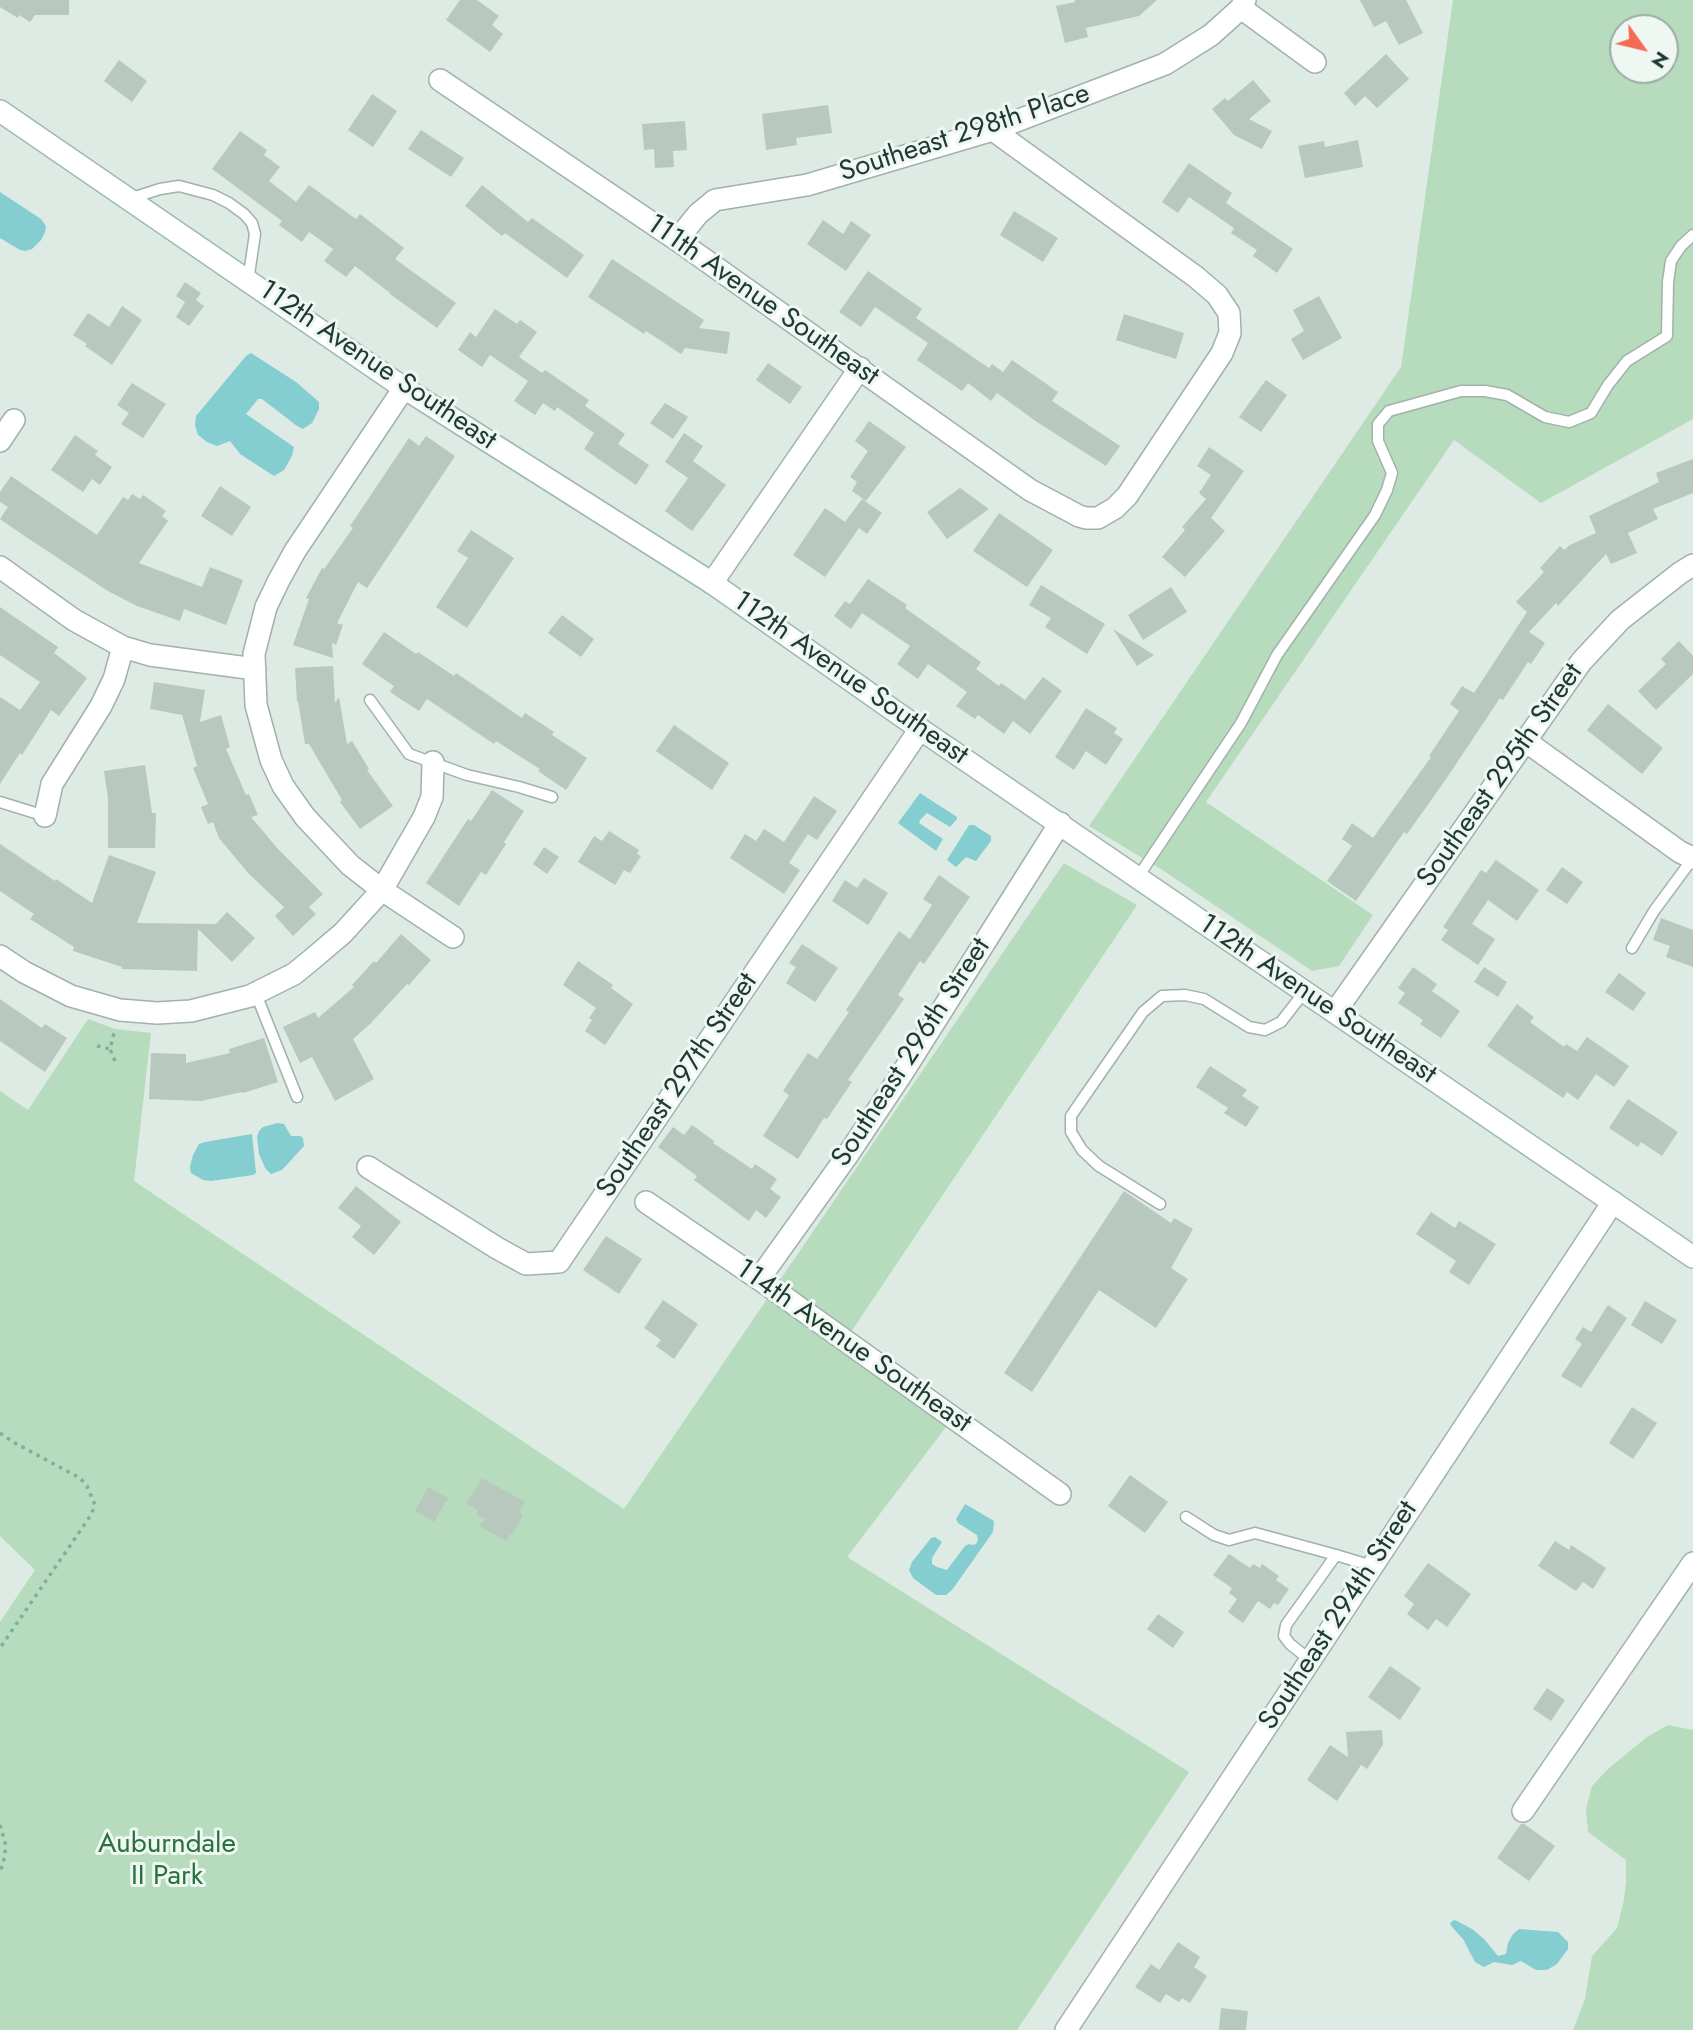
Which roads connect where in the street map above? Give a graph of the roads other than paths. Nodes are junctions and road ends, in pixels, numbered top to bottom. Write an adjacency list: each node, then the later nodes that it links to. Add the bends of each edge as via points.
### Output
1 (1243, 4): 2 (street); 5 (street, Southeast 298th Place, via 1212,35 1165,64)
2 (1315, 62)
3 (440, 80): 8 (street, 111th Avenue Southeast)
4 (0, 111): 6 (street, 112th Avenue Southeast)
5 (993, 130): 8 (street, Southeast 298th Place, via 807,185 715,200); 10 (street, 111th Avenue Southeast, via 1217,295 1228,313 1230,333 1222,353 1126,496 1108,513 1086,519 1030,489)
6 (129, 199): 9 (street, 112th Avenue Southeast); 9 (lane, via 179,186 229,203 253,223)
7 (1693, 235): 28 (lane, via 1671,261 1667,336 1627,361 1591,413 1569,422 1545,417 1507,396 1485,391 1461,391 1389,411 1378,424 1378,441 1392,473 1375,515 1277,655 1241,723)
8 (677, 240): 10 (street, 111th Avenue Southeast)
9 (248, 281): 11 (street, 112th Avenue Southeast)
10 (860, 368): 16 (street)
11 (404, 388): 16 (street, 112th Avenue Southeast); 18 (street, via 279,580 260,628)
12 (14, 420): 13 (street)
13 (0, 441)
14 (1693, 565): 21 (street, Southeast 295th Street, via 1620,620 1581,662)
15 (0, 567): 17 (street, via 74,620)
16 (712, 583): 20 (street, 112th Avenue Southeast)
17 (123, 647): 18 (street); 25 (street, via 101,706 52,784)
18 (255, 669): 29 (street, via 262,732 283,786 326,841)
19 (370, 700): 22 (lane, via 408,754)
20 (920, 729): 26 (street, 112th Avenue Southeast); 37 (street, Southeast 297th Street, via 559,1262 526,1264)
21 (1524, 740): 27 (street); 35 (street, Southeast 295th Street)
22 (433, 762): 23 (lane); 29 (street, via 432,796 424,817)
23 (552, 797)
24 (0, 802): 25 (lane)
25 (45, 816)
26 (1060, 823): 28 (street, 112th Avenue Southeast); 42 (street, Southeast 296th Street, via 903,1072)
27 (1693, 858): 31 (lane)
28 (1138, 877): 33 (street, 112th Avenue Southeast)
29 (382, 890): 30 (street); 34 (street, via 310,961)
30 (453, 937)
31 (1632, 948)
32 (0, 956): 34 (street, via 71,996 120,1010 191,1012)
33 (1304, 991): 35 (street, 112th Avenue Southeast); 40 (lane, via 1281,1022 1265,1030 1249,1027 1204,999 1162,996 1143,1012 1083,1097 1071,1116 1071,1132 1082,1150)
34 (256, 994): 36 (lane)
35 (1335, 1012): 39 (street, 112th Avenue Southeast)
36 (297, 1097)
37 (368, 1167)
38 (646, 1202): 42 (street, 114th Avenue Southeast)
39 (1612, 1202): 41 (street, 112th Avenue Southeast); 47 (street, Southeast 294th Street)
40 (1160, 1204)
41 (1693, 1257)
42 (759, 1279): 43 (street, 114th Avenue Southeast)
43 (1060, 1494)
44 (1186, 1517): 45 (lane, via 1229,1540 1255,1533)
45 (1336, 1555): 47 (lane); 48 (lane, via 1286,1625 1284,1636)
46 (1693, 1563): 49 (street)
47 (1372, 1566): 48 (street, Southeast 294th Street)
48 (1310, 1660): 50 (street, Southeast 294th Street)
49 (1523, 1811)
50 (1066, 2030)

